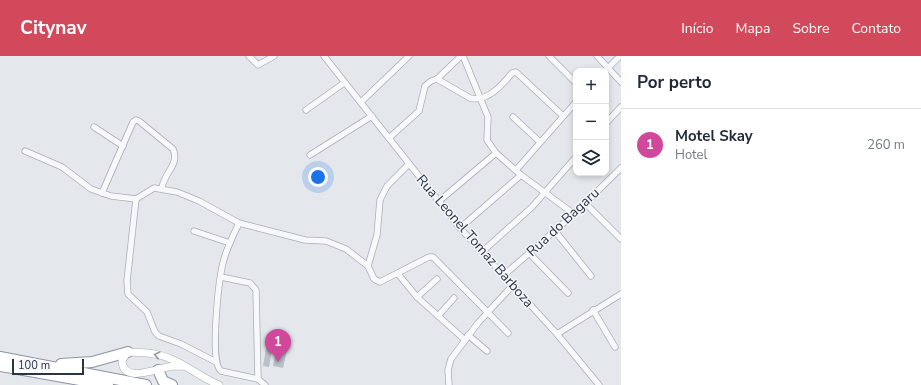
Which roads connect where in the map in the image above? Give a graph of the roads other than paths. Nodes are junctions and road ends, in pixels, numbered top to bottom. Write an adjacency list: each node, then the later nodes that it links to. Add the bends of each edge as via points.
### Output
1 (249, 56): 2 (street, via 258,65)
2 (274, 56)
3 (324, 56): 15 (street, Rua Leonel Tomaz Barboza)
4 (409, 56): 17 (street)
5 (462, 56): 12 (street); 16 (street)
6 (549, 56): 13 (street)
7 (597, 56): 9 (street)
8 (620, 56): 10 (street)
9 (605, 68)
10 (607, 68)
11 (609, 72): 14 (street)
12 (437, 79): 16 (street, via 470,98); 26 (street, via 429,82 424,88 420,111)
13 (573, 80)
14 (621, 82)
15 (344, 83): 17 (street, Rua Leonel Tomaz Barboza); 20 (street)
16 (480, 99): 22 (street, via 516,72); 30 (street, via 489,120 486,138)
17 (361, 102): 21 (street, Rua Leonel Tomaz Barboza)
18 (574, 104): 22 (street)
19 (621, 107): 24 (street)
20 (306, 110)
21 (372, 116): 26 (street, Rua Leonel Tomaz Barboza); 31 (street)
22 (563, 116): 27 (street)
23 (513, 117): 27 (street)
24 (609, 120)
25 (94, 127): 28 (street)
26 (389, 138): 33 (street, Rua Leonel Tomaz Barboza)
27 (540, 142): 35 (street)
28 (123, 146): 37 (street, via 133,122 139,120 173,149 176,155 175,162 163,179); 38 (street)
29 (25, 150): 38 (street, via 62,167 85,186)
30 (496, 153): 35 (street); 41 (street)
31 (310, 155)
32 (573, 161): 39 (street)
33 (409, 164): 41 (street, Rua Leonel Tomaz Barboza); 52 (street, via 382,195 377,235)
34 (621, 168): 42 (street, Rua do Bagaru)
35 (516, 170): 36 (street)
36 (521, 175): 39 (street); 45 (street)
37 (162, 188): 40 (street, via 150,190); 44 (street, via 199,201)
38 (102, 193): 40 (street)
39 (545, 194): 43 (street); 50 (street)
40 (136, 199): 73 (street, via 127,281 128,294 147,312 159,336)
41 (438, 202): 45 (street, Rua Leonel Tomaz Barboza)
42 (585, 203): 43 (street, Rua do Bagaru); 48 (street)
43 (574, 214): 47 (street, Rua do Bagaru)
44 (239, 223): 49 (street); 52 (street, via 305,240 326,241 346,249)
45 (460, 228): 50 (street, Rua Leonel Tomaz Barboza)
46 (194, 231): 49 (street)
47 (555, 231): 51 (street, Rua do Bagaru); 55 (street)
48 (621, 239)
49 (230, 243): 56 (street, via 224,257)
50 (482, 252): 54 (street, Rua Leonel Tomaz Barboza)
51 (529, 253): 54 (street, Rua do Bagaru); 59 (street)
52 (368, 266): 53 (street, via 378,282)
53 (398, 274): 61 (street); 64 (street, via 433,257)
54 (504, 275): 58 (street, Rua Leonel Tomaz Barboza)
55 (592, 276)
56 (221, 277): 73 (street, via 215,324); 78 (street, via 250,283 256,290)
57 (437, 279): 61 (street)
58 (513, 285): 64 (street); 67 (street, Rua Leonel Tomaz Barboza)
59 (568, 293)
60 (621, 294): 63 (street)
61 (417, 297): 65 (street)
62 (454, 298): 65 (street)
63 (593, 310): 67 (street); 69 (street)
64 (488, 311): 66 (street); 68 (street)
65 (438, 316): 68 (street)
66 (508, 333)
67 (557, 334): 86 (street, Rua Leonel Tomaz Barboza)
68 (467, 337): 71 (street); 85 (street, via 449,362)
69 (615, 347)
70 (128, 352): 75 (main road, one-way to 70, via 160,355); 76 (highway, via 82,363); 77 (main road, via 122,360 122,365 127,370 139,374)
71 (486, 352)
72 (0, 357): 76 (highway)
73 (216, 362): 78 (street, via 221,371)
74 (0, 366): 76 (highway)
75 (184, 366): 77 (main road); 83 (main road)
76 (36, 368): 79 (highway); 80 (highway); 81 (highway)
77 (158, 370): 82 (highway, via 163,381)
78 (258, 379): 84 (street)
79 (65, 385)
80 (108, 385)
81 (146, 385)
82 (172, 385)
83 (219, 385)
84 (265, 385)
85 (449, 385)
86 (600, 385)

